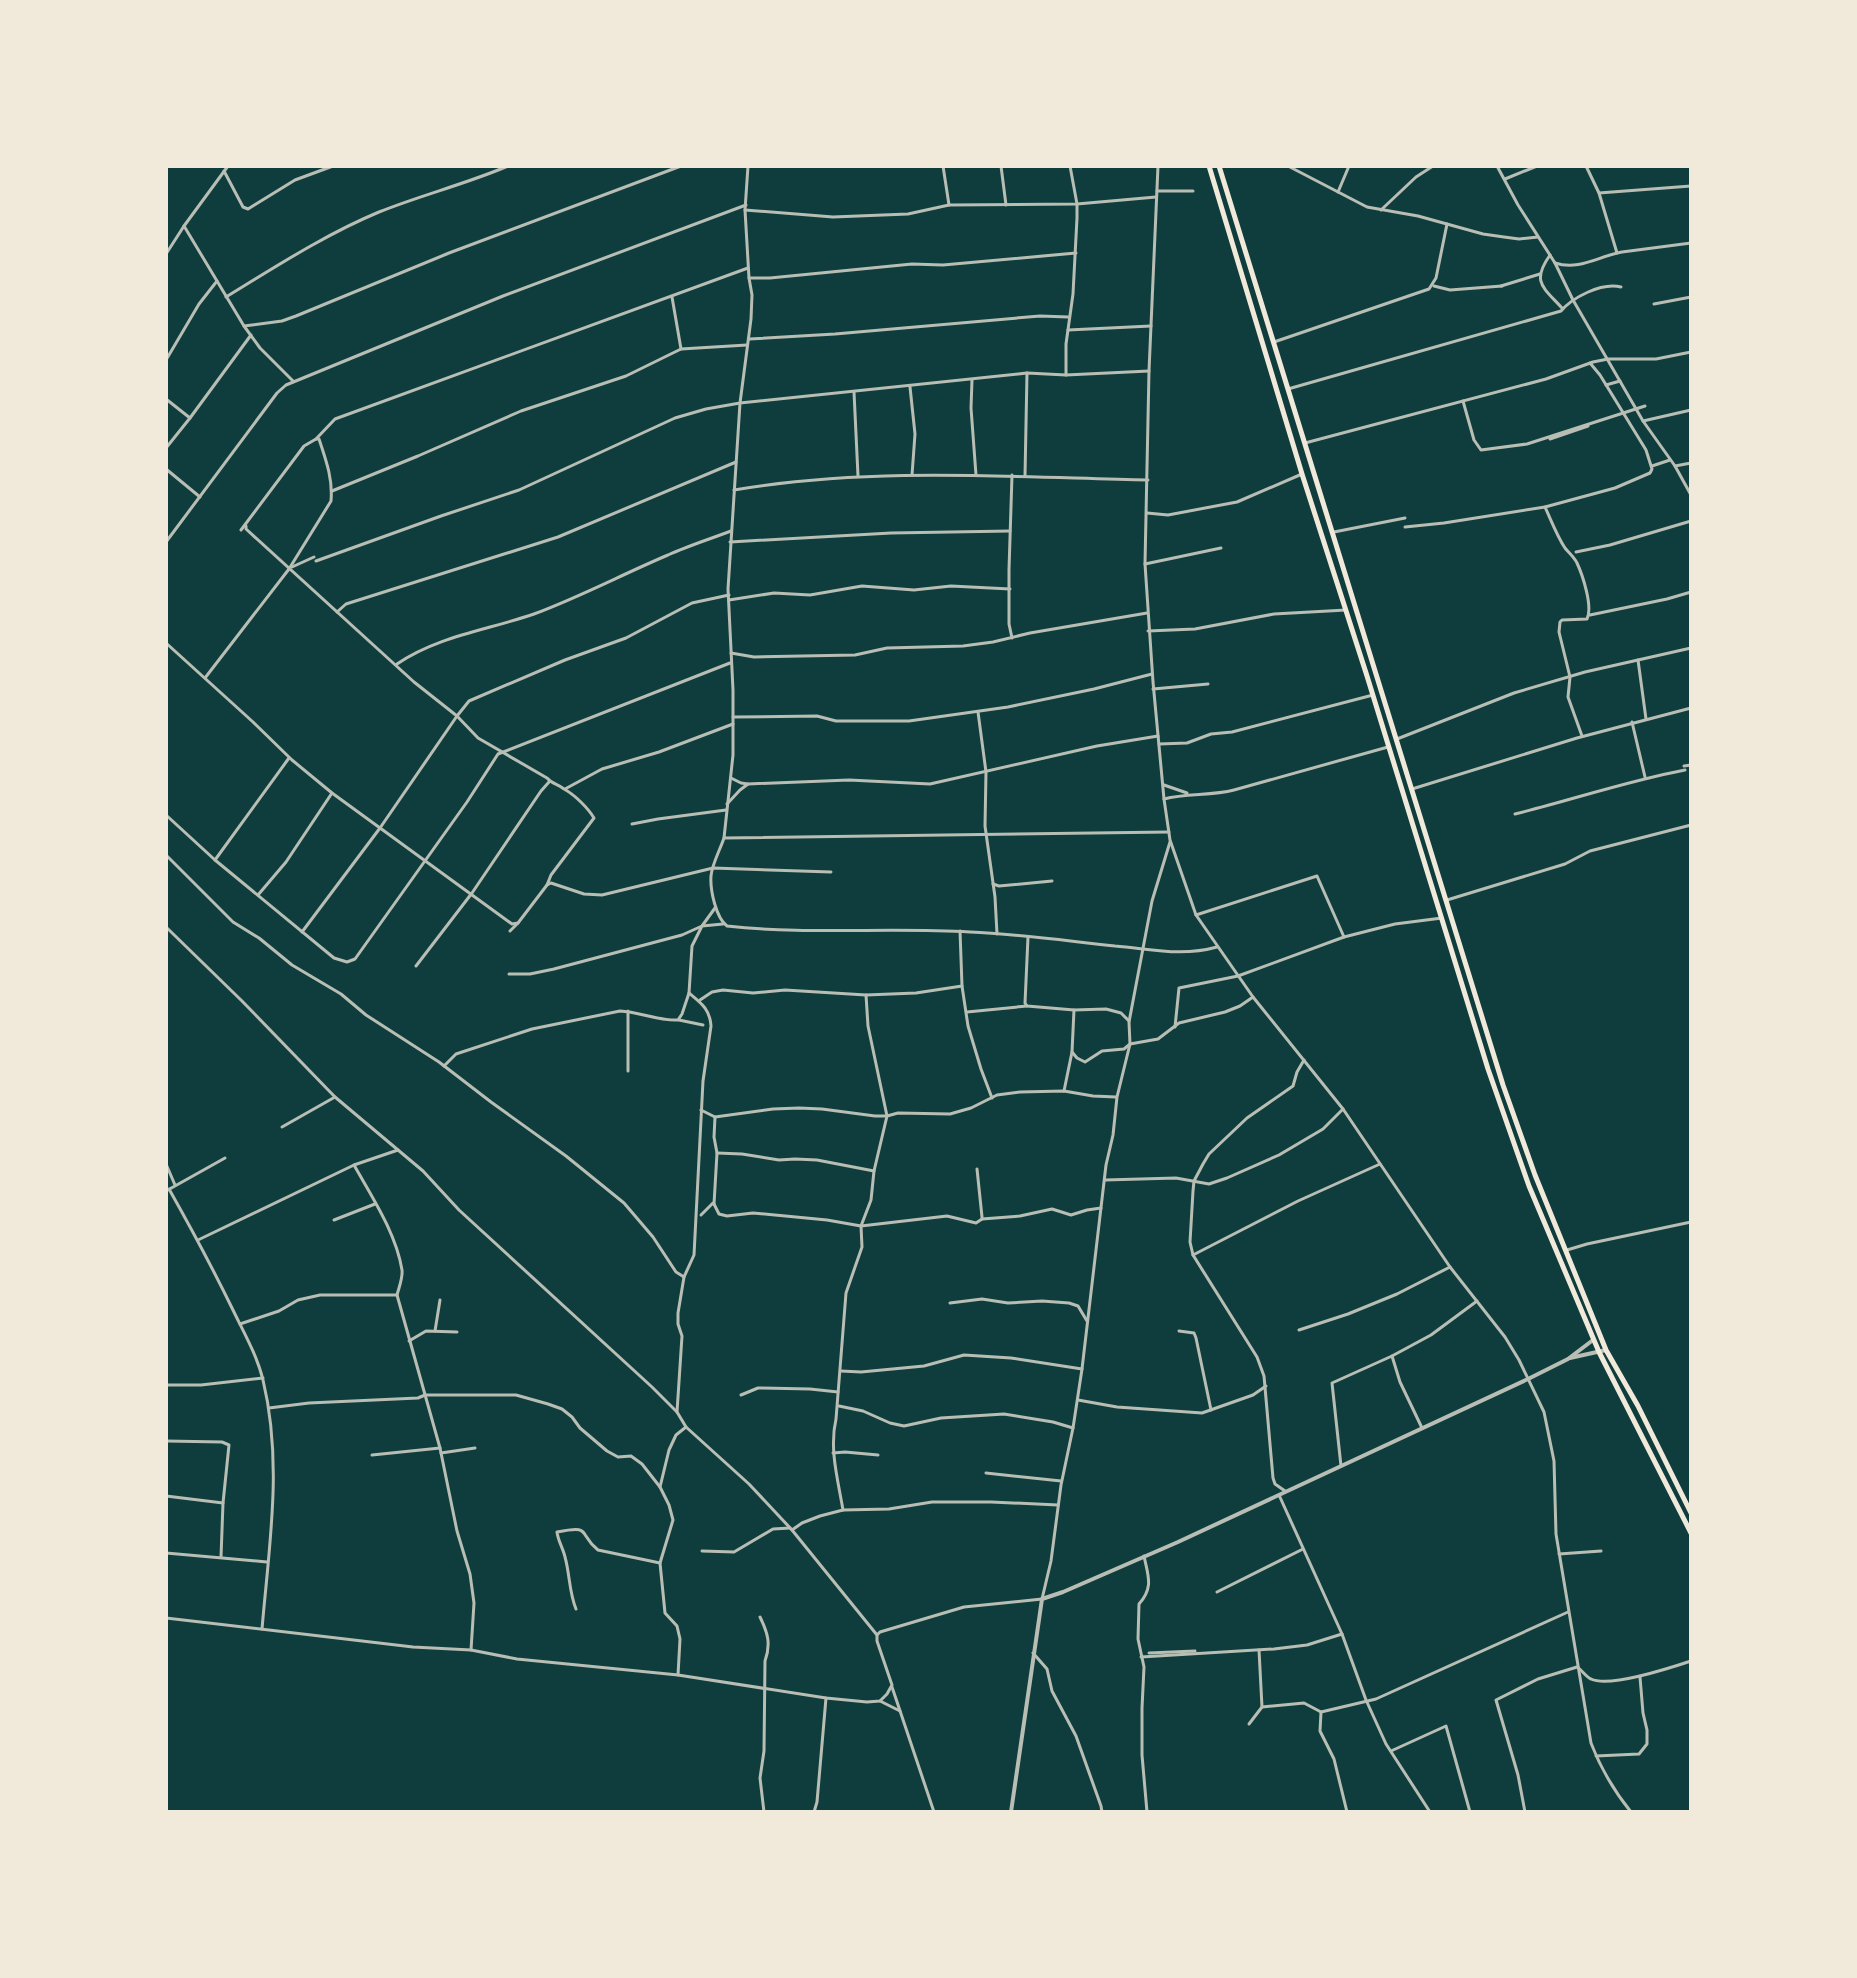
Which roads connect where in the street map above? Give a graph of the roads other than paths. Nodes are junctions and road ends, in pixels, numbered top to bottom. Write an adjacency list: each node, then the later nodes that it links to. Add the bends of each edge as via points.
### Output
1 (228, 166): 18 (street)
2 (333, 166): 18 (street, via 295,180 248,209)
3 (508, 166): 48 (street, via 342,229)
4 (681, 166): 56 (street, via 296,316)
5 (748, 166): 28 (street)
6 (943, 166): 26 (street)
7 (1001, 166): 27 (street)
8 (1070, 166): 25 (street)
9 (1158, 166): 24 (street)
10 (1209, 166): 97 (highway)
11 (1219, 166): 61 (highway)
12 (1288, 166): 22 (street)
13 (1349, 166): 22 (street)
14 (1433, 166): 29 (street)
15 (1497, 166): 19 (street)
16 (1537, 166): 19 (street)
17 (1586, 166): 23 (street)
18 (224, 171): 31 (street)
19 (1505, 179): 32 (street)
20 (1691, 186): 23 (street)
21 (1193, 191): 24 (street)
22 (1338, 192): 29 (street)
23 (1599, 193): 35 (street)
24 (1157, 194): 25 (street); 57 (street)
25 (1077, 204): 27 (street); 34 (street)
26 (949, 205): 27 (street); 28 (street, via 908,214 833,217)
27 (1006, 205)
28 (745, 208): 39 (street); 72 (street, via 503,296)
29 (1381, 211): 30 (street)
30 (1447, 224): 32 (street, via 1504,237); 43 (street)
31 (184, 226): 36 (street); 42 (street)
32 (1539, 237): 37 (street)
33 (1691, 243): 35 (street)
34 (1076, 253): 41 (street); 55 (street)
35 (1618, 253): 38 (street, via 1573,266)
36 (166, 254)
37 (1550, 255): 38 (street); 40 (street)
38 (1555, 263): 50 (street)
39 (748, 268): 41 (street); 47 (street)
40 (1540, 274): 44 (street); 52 (street, via 1541,285)
41 (749, 278): 60 (street)
42 (217, 281): 48 (street); 66 (street)
43 (1433, 285): 44 (street, via 1450,290); 61 (street)
44 (1502, 286): 46 (street)
45 (1621, 287): 50 (street, via 1609,285)
46 (1489, 290)
47 (672, 296): 63 (street); 87 (street, via 335,419)
48 (226, 297): 56 (street)
49 (1691, 297): 53 (street)
50 (1573, 300): 51 (street); 65 (street)
51 (1566, 303): 52 (street); 54 (street)
52 (1558, 304): 54 (street)
53 (1654, 304)
54 (1563, 310): 76 (street)
55 (1068, 317): 58 (street); 60 (street)
56 (244, 326): 59 (street)
57 (1151, 326): 58 (street); 68 (street)
58 (1068, 330): 70 (street)
59 (251, 335): 72 (street); 85 (street)
60 (748, 339): 62 (street)
61 (1273, 343): 76 (highway)
62 (747, 345): 63 (street); 80 (street)
63 (681, 349): 105 (street, via 626,376 521,411)
64 (1691, 352): 65 (street, via 1656,359)
65 (1608, 359): 67 (street); 73 (street)
66 (166, 360)
67 (1590, 363): 74 (street); 79 (street)
68 (1149, 371): 70 (street); 103 (street)
69 (1027, 373): 70 (street); 71 (street); 102 (street)
70 (1066, 375)
71 (972, 380): 75 (street); 99 (street)
72 (293, 381): 107 (street, via 277,393)
73 (1620, 381): 74 (street); 82 (street)
74 (1606, 385): 84 (street)
75 (910, 386): 77 (street); 98 (street)
76 (1288, 389): 89 (highway)
77 (854, 392): 80 (street); 101 (street)
78 (166, 399): 85 (street)
79 (1463, 401): 81 (street, via 1481,450 1527,444); 89 (street)
80 (740, 403): 92 (street); 123 (street, via 675,418 519,490)
81 (1645, 406): 84 (street); 88 (street)
82 (1635, 408): 84 (street); 86 (street)
83 (1691, 410): 86 (street)
84 (1623, 413): 94 (street)
85 (190, 418): 90 (street)
86 (1643, 421): 91 (street)
87 (316, 439): 105 (street); 112 (street, via 304,446)
88 (1550, 439)
89 (1305, 443): 117 (highway)
90 (166, 448)
91 (1670, 460): 94 (street); 95 (street)
92 (736, 462): 104 (street); 128 (street, via 558,537 346,604)
93 (1691, 463): 95 (street)
94 (1652, 466): 108 (street, via 1650,473 1615,488)
95 (1675, 466): 106 (street)
96 (166, 469): 107 (street)
97 (1302, 474): 109 (street, via 1237,502 1168,515); 127 (highway)
98 (912, 475): 99 (street); 101 (street)
99 (976, 475): 100 (street)
100 (1012, 475): 102 (street); 116 (street)
101 (858, 476): 104 (street)
102 (1025, 476): 103 (street)
103 (1148, 480): 109 (street)
104 (734, 490): 115 (street)
105 (332, 491): 123 (street)
106 (1691, 495)
107 (200, 497): 118 (street)
108 (1545, 507): 113 (street); 130 (street, via 1578,565)
109 (1147, 513): 122 (street)
110 (1405, 518): 117 (street)
111 (1691, 521): 121 (street)
112 (245, 524): 114 (street); 123 (street)
113 (1405, 527)
114 (241, 530)
115 (731, 531): 119 (street); 138 (street, via 534,614 414,652)
116 (1010, 531): 119 (street); 124 (street)
117 (1333, 532): 154 (highway)
118 (166, 542)
119 (730, 542): 126 (street)
120 (1221, 548): 122 (street)
121 (1576, 552)
122 (1145, 564): 129 (street)
123 (289, 569): 128 (street); 141 (street)
124 (1010, 589): 126 (street, via 862,586 810,595); 132 (street)
125 (1691, 592): 130 (street)
126 (729, 598): 135 (street); 147 (street, via 692,603 626,638 469,701)
127 (1346, 610): 131 (street); 144 (highway)
128 (337, 612): 138 (street)
129 (1147, 613): 131 (street); 132 (street)
130 (1589, 615): 140 (street, via 1560,622)
131 (1148, 631): 139 (street)
132 (1012, 638): 135 (street, via 855,655)
133 (166, 643): 141 (street)
134 (1691, 648): 136 (street)
135 (730, 653): 137 (street)
136 (1638, 660): 140 (street); 149 (street)
137 (730, 663): 148 (street); 157 (street)
138 (396, 665): 147 (street)
139 (1152, 674): 143 (street); 146 (street)
140 (1570, 677): 153 (street, via 1568,697); 154 (street)
141 (205, 678): 158 (street)
142 (1208, 684): 143 (street)
143 (1153, 689): 152 (street)
144 (1373, 695): 155 (street, via 1187,743); 156 (highway)
145 (1691, 708): 149 (street)
146 (978, 712): 148 (street, via 909,721); 160 (street)
147 (457, 716): 157 (street, via 478,738); 177 (street)
148 (733, 717): 151 (street)
149 (1646, 719): 150 (street)
150 (1632, 722): 153 (street); 162 (street)
151 (733, 724): 161 (street); 166 (street, via 602,769)
152 (1158, 736): 155 (street); 160 (street)
153 (1582, 736): 167 (street)
154 (1396, 739): 167 (highway)
155 (1158, 744): 165 (street)
156 (1388, 747): 169 (street, via 1234,790); 195 (highway)
157 (502, 752): 163 (street); 184 (street)
158 (290, 757): 168 (street); 183 (street)
159 (1691, 765): 162 (street)
160 (986, 772): 164 (street, via 930,784); 179 (street)
161 (731, 778): 164 (street); 171 (street)
162 (1645, 778): 173 (street)
163 (549, 782): 166 (street); 190 (street)
164 (748, 784): 171 (street)
165 (1162, 785): 169 (street); 170 (street)
166 (565, 789): 189 (street, via 594,818)
167 (1412, 789): 192 (highway)
168 (332, 793): 177 (street); 191 (street)
169 (1191, 794): 170 (street)
170 (1164, 799): 178 (street)
171 (727, 804): 172 (street)
172 (726, 810): 175 (street); 180 (street)
173 (1515, 814)
174 (166, 815): 183 (street)
175 (632, 824)
176 (1691, 825): 192 (street, via 1590,851 1565,864)
177 (380, 828): 184 (street); 202 (street)
178 (1169, 832): 179 (street); 181 (street)
179 (986, 834): 180 (street); 188 (street)
180 (724, 838): 185 (street)
181 (1170, 840): 194 (street); 207 (street)
182 (166, 855): 227 (street, via 233,922)
183 (215, 860): 191 (street)
184 (426, 861): 190 (street); 202 (street, via 355,959 334,958)
185 (713, 868): 186 (street); 189 (street, via 602,895); 193 (street)
186 (831, 872)
187 (1052, 881): 188 (street)
188 (993, 884): 203 (street)
189 (547, 885): 196 (street)
190 (472, 893): 196 (street, via 512,924); 208 (street)
191 (258, 895): 202 (street)
192 (1447, 900): 259 (highway, via 1503,1085)
193 (715, 908): 197 (street); 198 (street)
194 (1196, 915): 205 (street, via 1317,876); 206 (street)
195 (1442, 918): 205 (street); 274 (highway, via 1529,1186)
196 (518, 923): 200 (street)
197 (723, 924): 198 (street); 201 (street, via 809,931)
198 (702, 926): 209 (street, via 554,969); 212 (street, via 692,946)
199 (166, 927): 230 (street)
200 (510, 931)
201 (960, 931): 203 (street); 211 (street)
202 (302, 932)
203 (997, 934): 204 (street)
204 (1028, 937): 207 (street); 216 (street)
205 (1344, 937): 210 (street)
206 (1217, 947): 207 (street, via 1184,953); 210 (street)
207 (1143, 949): 221 (street)
208 (416, 966)
209 (509, 974)
210 (1238, 976): 214 (street); 223 (street, via 1179,988)
211 (962, 986): 213 (street); 219 (street)
212 (689, 993): 215 (street); 220 (street)
213 (866, 995): 215 (street, via 723,990); 235 (street)
214 (1253, 997): 223 (street, via 1233,1009); 226 (street)
215 (700, 1000): 234 (street, via 711,1026)
216 (1027, 1006): 217 (street); 219 (street)
217 (1074, 1010): 221 (street, via 1106,1009); 225 (street)
218 (628, 1011): 220 (street); 227 (street, via 532,1029 456,1054); 228 (street)
219 (967, 1012): 232 (street)
220 (677, 1020): 222 (street)
221 (1129, 1022): 224 (street)
222 (703, 1025)
223 (1175, 1027): 224 (street, via 1158,1039)
224 (1130, 1044): 225 (street, via 1085,1062); 231 (street)
225 (1072, 1052): 229 (street)
226 (1304, 1060): 233 (street); 247 (street, via 1293,1086 1247,1118 1209,1154)
227 (444, 1066): 262 (street, via 624,1203)
228 (628, 1071)
229 (1064, 1091): 231 (street); 232 (street)
230 (335, 1097): 237 (street); 238 (street)
231 (1117, 1097): 246 (street)
232 (992, 1098): 235 (street, via 950,1114)
233 (1343, 1109): 242 (street); 247 (street, via 1323,1129 1279,1155 1209,1184)
234 (701, 1110): 236 (street); 262 (street, via 695,1246)
235 (887, 1116): 236 (street, via 799,1108); 245 (street)
236 (715, 1117): 239 (street)
237 (282, 1127)
238 (398, 1150): 243 (street); 293 (street)
239 (717, 1153): 245 (street, via 817,1160); 251 (street)
240 (225, 1158): 248 (street)
241 (166, 1164): 248 (street)
242 (1380, 1164): 260 (street); 261 (street)
243 (354, 1165): 250 (street); 258 (street)
244 (977, 1169): 254 (street)
245 (874, 1171): 257 (street)
246 (1105, 1180): 247 (street); 252 (street)
247 (1194, 1181): 260 (street)
248 (175, 1185): 249 (street)
249 (168, 1190): 258 (street)
250 (375, 1204): 255 (street); 263 (street, via 402,1273)
251 (714, 1204): 253 (street); 257 (street, via 727,1216 753,1213)
252 (1101, 1208): 254 (street, via 1071,1215 1052,1209); 267 (street)
253 (701, 1215)
254 (982, 1219): 257 (street, via 976,1223 947,1216)
255 (334, 1220)
256 (1691, 1222): 259 (street)
257 (861, 1226): 281 (street, via 862,1247 846,1293)
258 (198, 1240): 268 (street)
259 (1567, 1250): 273 (highway)
260 (1193, 1255): 285 (street, via 1257,1357)
261 (1450, 1267): 265 (street); 269 (street, via 1397,1294)
262 (684, 1277): 293 (street)
263 (397, 1295): 268 (street, via 320,1295); 275 (street)
264 (440, 1300): 270 (street)
265 (1477, 1301): 278 (street); 283 (street)
266 (950, 1303): 267 (street, via 1069,1303 1078,1306)
267 (1087, 1321): 280 (street)
268 (240, 1324): 282 (street)
269 (1299, 1330)
270 (435, 1331): 272 (street); 275 (street)
271 (1179, 1331): 292 (street, via 1194,1333)
272 (457, 1332)
273 (1601, 1338): 274 (street); 276 (highway)
274 (1593, 1340): 277 (highway); 279 (street)
275 (409, 1341): 287 (street)
276 (1606, 1350): 277 (street); 313 (highway)
277 (1599, 1352): 279 (street); 315 (highway)
278 (1392, 1356): 296 (street); 303 (street, via 1332,1383)
279 (1568, 1359): 283 (street)
280 (1082, 1369): 281 (street, via 964,1355 924,1366); 289 (street)
281 (840, 1371): 286 (street)
282 (263, 1378): 284 (street); 291 (street)
283 (1528, 1379): 296 (street); 320 (street, via 1544,1412 1554,1461)
284 (166, 1385)
285 (1266, 1386): 292 (street); 307 (street, via 1273,1478)
286 (838, 1392): 288 (street, via 758,1388); 290 (street)
287 (425, 1395): 291 (street); 299 (street); 306 (street, via 516,1395 562,1409 607,1451 642,1464)
288 (741, 1395)
289 (1078, 1400): 292 (street, via 1117,1407); 295 (street)
290 (837, 1405): 295 (street, via 904,1426 1004,1414); 300 (street)
291 (269, 1408): 323 (street, via 274,1468)
292 (1211, 1410)
293 (677, 1412): 294 (street)
294 (686, 1427): 306 (street, via 669,1450); 314 (street)
295 (1073, 1428): 305 (street)
296 (1422, 1428): 303 (street)
297 (166, 1441): 310 (street, via 229,1445)
298 (475, 1448): 299 (street)
299 (440, 1451): 301 (street); 334 (street, via 470,1574)
300 (833, 1453): 302 (street); 312 (street)
301 (372, 1455)
302 (878, 1455)
303 (1341, 1466): 307 (street)
304 (986, 1473): 305 (street)
305 (1062, 1481): 311 (street)
306 (660, 1487): 324 (street, via 673,1520)
307 (1286, 1491): 308 (street)
308 (1279, 1495): 316 (street); 321 (street)
309 (166, 1496): 310 (street)
310 (223, 1503): 322 (street)
311 (1058, 1505): 312 (street, via 932,1502); 326 (street)
312 (843, 1510): 314 (street)
313 (1691, 1513)
314 (791, 1529): 317 (street, via 773,1529 734,1552); 333 (street)
315 (1691, 1533)
316 (1304, 1549): 325 (street); 332 (street)
317 (702, 1551)
318 (1601, 1551): 320 (street)
319 (166, 1553): 322 (street)
320 (1559, 1554): 328 (street)
321 (1144, 1556): 326 (street); 338 (street, via 1150,1585 1139,1604)
322 (221, 1557): 323 (street)
323 (267, 1562): 331 (street)
324 (660, 1563): 327 (street, via 598,1550 576,1528 557,1532); 341 (street, via 665,1613 680,1639)
325 (1217, 1592)
326 (1042, 1599): 333 (street, via 964,1607); 336 (street)
327 (576, 1609)
328 (1568, 1612): 340 (street); 346 (street)
329 (760, 1617): 344 (street, via 769,1640)
330 (166, 1618): 331 (street)
331 (262, 1629): 334 (street)
332 (1342, 1634): 335 (street, via 1307,1645); 346 (street)
333 (877, 1635): 343 (street)
334 (471, 1650): 341 (street)
335 (1260, 1650): 337 (street); 338 (street); 348 (street)
336 (1033, 1653): 357 (street); 358 (street, via 1047,1669)
337 (1149, 1653)
338 (1141, 1657): 359 (street)
339 (1691, 1661): 342 (street)
340 (1577, 1667): 342 (street, via 1595,1681); 353 (street); 363 (street, via 1496,1700)
341 (678, 1675): 344 (street)
342 (1640, 1677): 353 (street, via 1647,1744 1639,1754)
343 (892, 1685): 347 (street); 349 (street)
344 (766, 1688): 345 (street); 354 (street, via 760,1778)
345 (826, 1698): 347 (street); 355 (street)
346 (1366, 1700): 350 (street); 352 (street)
347 (880, 1701): 349 (street)
348 (1262, 1707): 350 (street, via 1304,1703); 351 (street)
349 (900, 1711): 356 (street)
350 (1321, 1712): 360 (street, via 1320,1731 1334,1759)
351 (1249, 1724)
352 (1391, 1751): 361 (street); 362 (street, via 1446,1726)
353 (1596, 1756): 364 (street)
354 (764, 1812)
355 (814, 1812)
356 (934, 1812)
357 (1011, 1812)
358 (1102, 1812)
359 (1147, 1812)
360 (1347, 1812)
361 (1430, 1812)
362 (1470, 1812)
363 (1525, 1812)
364 (1631, 1812)

